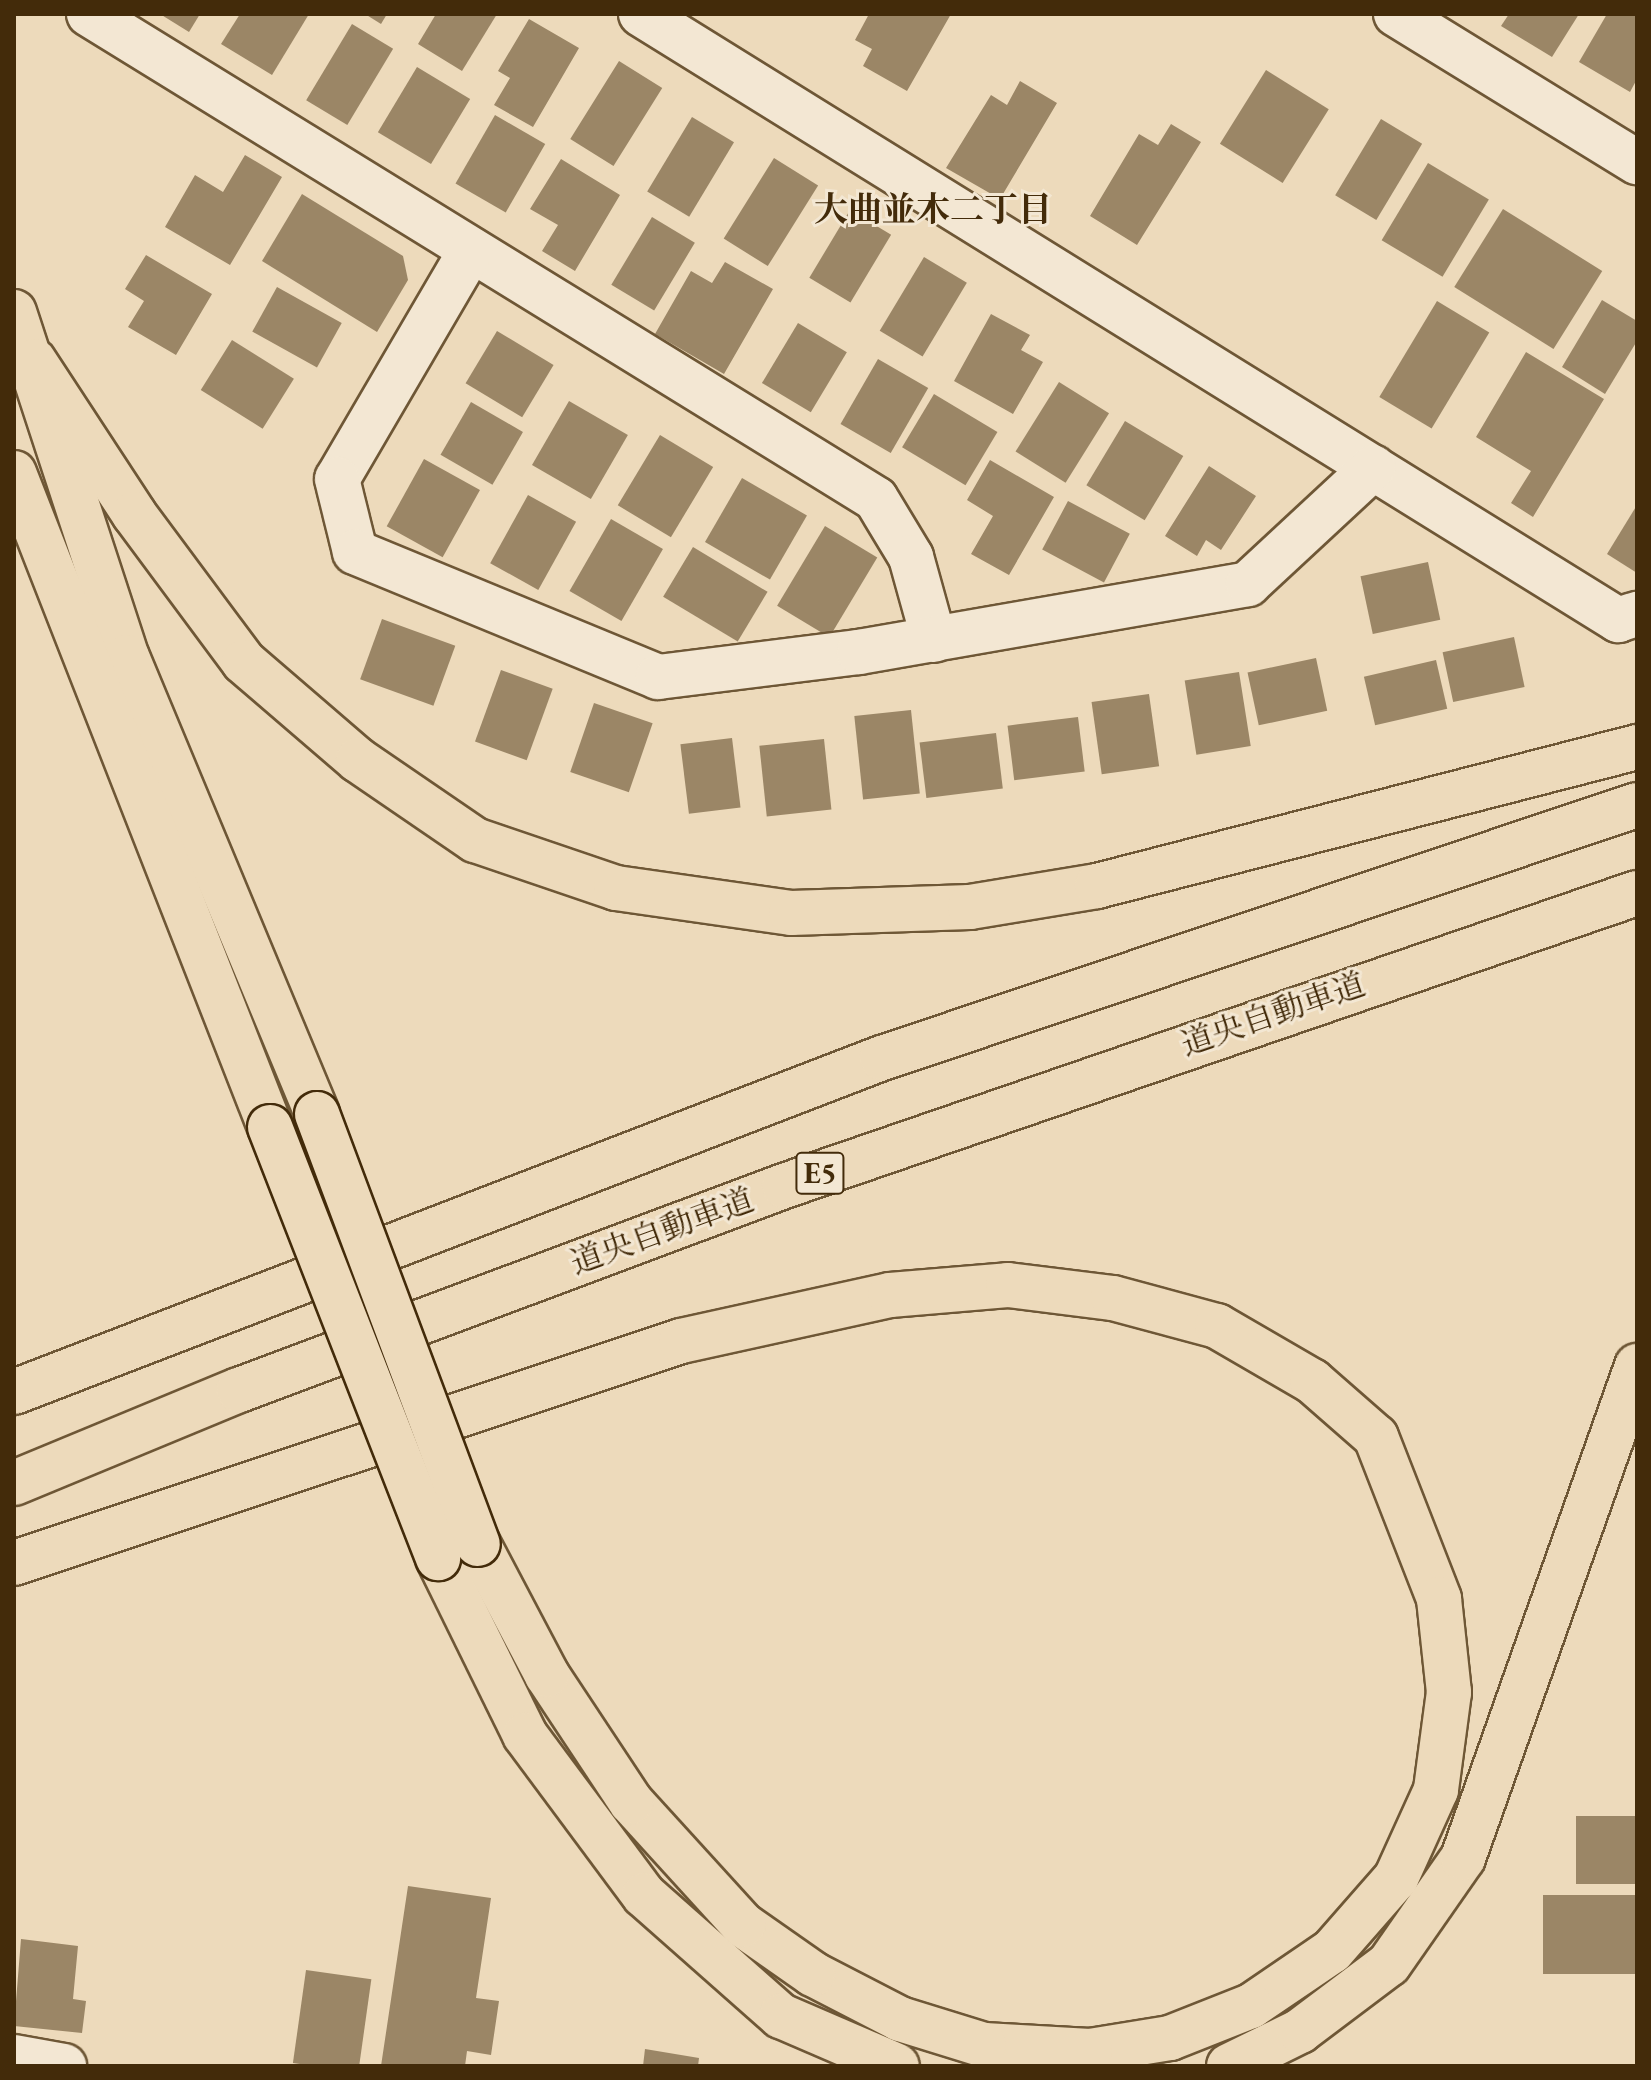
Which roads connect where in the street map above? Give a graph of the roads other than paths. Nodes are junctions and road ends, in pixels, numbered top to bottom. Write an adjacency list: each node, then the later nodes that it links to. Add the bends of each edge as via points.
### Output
1 (89, 14): 5 (street)
2 (641, 14): 8 (street)
3 (1396, 14): 4 (street)
4 (1637, 162)
5 (471, 250): 11 (street, via 876,499 911,557); 11 (street, via 337,479 355,552 658,677)
6 (14, 312): 7 (highway)
7 (34, 361): 12 (highway, via 134,514 244,662 358,760 475,840 616,888 791,913 970,907 1097,886); 18 (highway, bridge, via 127,657 317,1114)
8 (1373, 468): 10 (street, via 1618,620); 11 (street, via 1248,584)
9 (14, 473): 18 (highway, bridge, via 270,1127)
10 (1637, 614)
11 (934, 640)
12 (1637, 747)
13 (1637, 805): 16 (highway, via 882,1058)
14 (1637, 893): 17 (highway, 道央自動車道 / E5, via 784,1186 239,1390)
15 (1637, 1366): 23 (highway, via 1463,1858 1389,1964 1300,2031)
16 (14, 1392)
17 (14, 1483)
18 (458, 1551): 19 (highway, via 631,1802 743,1925 813,1974 900,2019 984,2045 1090,2051 1170,2038 1251,2006 1332,1951 1396,1878 1436,1790 1449,1692 1439,1599 1376,1437 1312,1381 1217,1326 1113,1298 1008,1285 890,1295 681,1341); 22 (highway, via 525,1735 644,1895 781,2016)
19 (14, 1563)
20 (14, 2057): 21 (street)
21 (64, 2066)
22 (897, 2066)
23 (1229, 2066)

